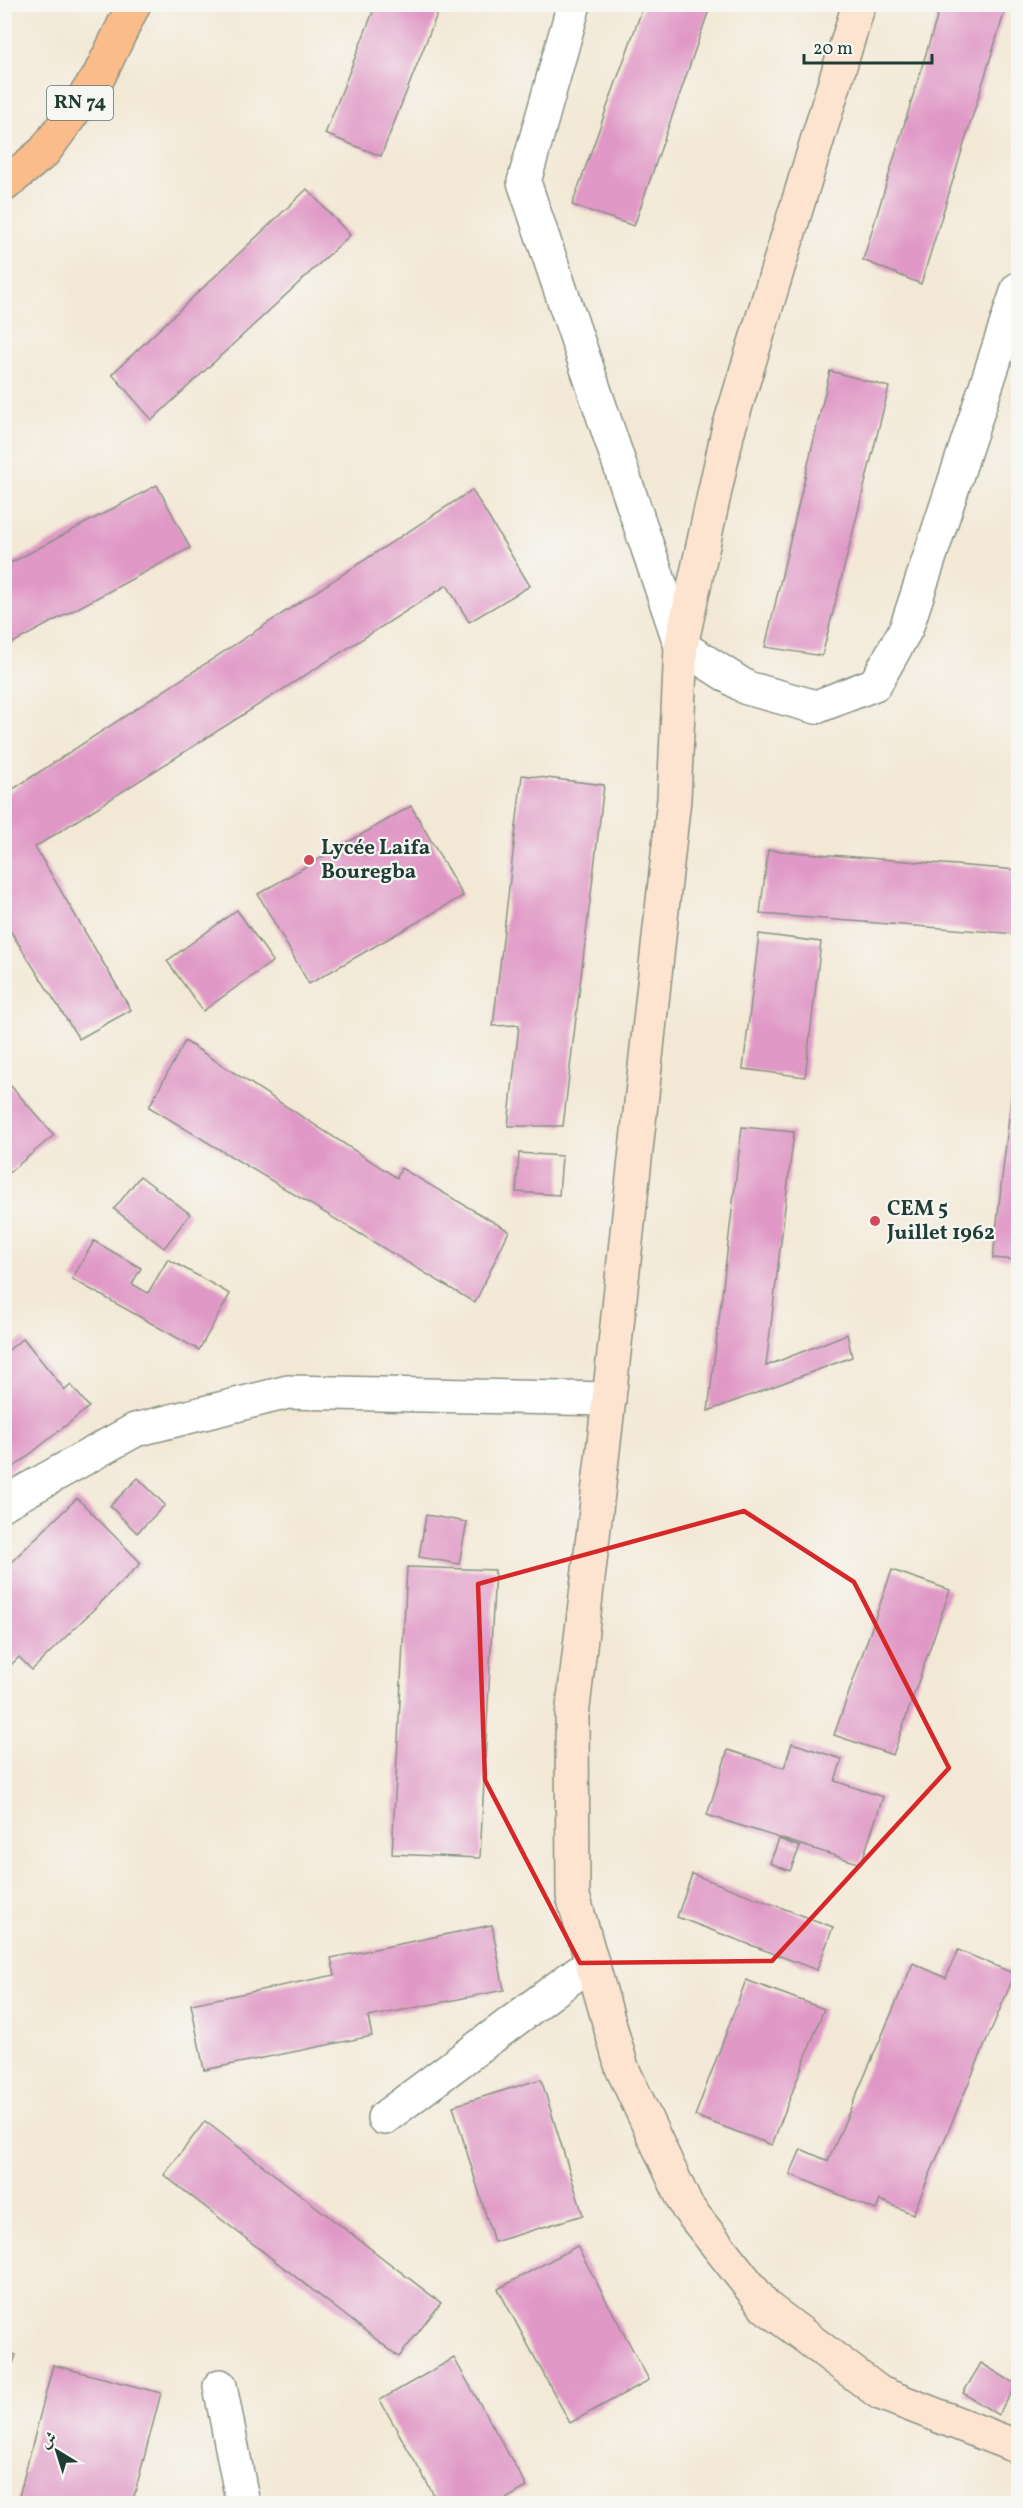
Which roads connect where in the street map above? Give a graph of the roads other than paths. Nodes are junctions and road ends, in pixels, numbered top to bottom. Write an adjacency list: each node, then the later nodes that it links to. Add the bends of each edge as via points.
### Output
1 (134, 4): 4 (main road, RN 74, via 98,78 44,152)
2 (574, 4): 6 (street, via 524,182)
3 (859, 4): 6 (street, via 728,431)
4 (4, 185)
5 (1018, 289): 6 (street, via 906,629 876,684 816,707 747,688)
6 (681, 646): 7 (street, via 674,799)
7 (609, 1400): 8 (street, via 288,1392 135,1430); 9 (street, via 572,1716 573,1896)
8 (4, 1503)
9 (592, 1962): 10 (street); 12 (street, via 622,2068 687,2207 766,2307 880,2393)
10 (384, 2118)
11 (220, 2386): 13 (street)
12 (1018, 2447)
13 (243, 2504)

